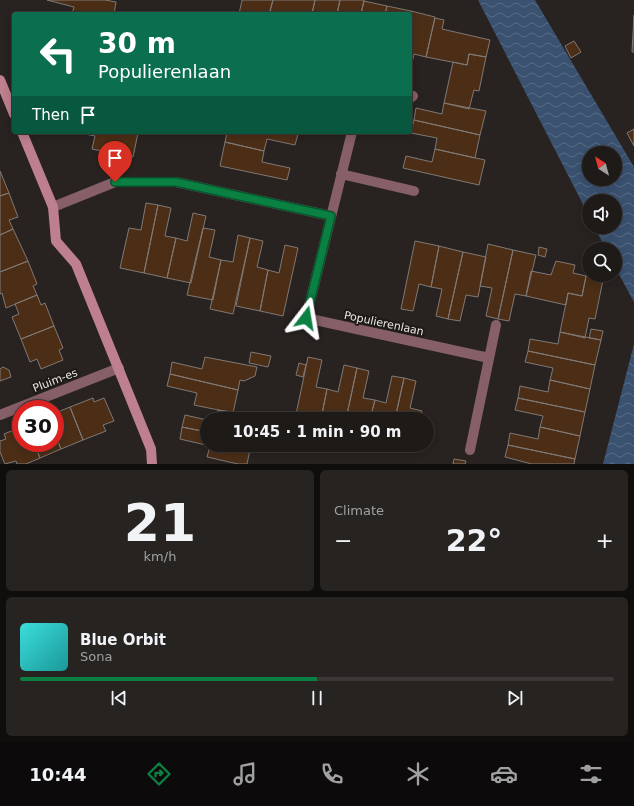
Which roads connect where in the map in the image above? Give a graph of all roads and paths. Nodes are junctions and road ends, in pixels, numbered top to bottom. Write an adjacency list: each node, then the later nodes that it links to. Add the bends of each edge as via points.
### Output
1 (0, 80): 2 (street)
2 (12, 109)
3 (23, 134): 7 (street)
4 (351, 134): 5 (street, Populierenlaan)
5 (341, 174): 6 (street); 8 (street, Populierenlaan)
6 (414, 191)
7 (53, 207): 8 (street, via 115,182 176,182); 11 (street, via 56,241 76,264)
8 (331, 216): 10 (street, Populierenlaan, via 306,318)
9 (496, 325): 10 (street)
10 (489, 358): 13 (street)
11 (119, 368): 12 (street, Pluim-es); 14 (street, via 150,449)
12 (0, 415)
13 (470, 450)
14 (152, 464)

